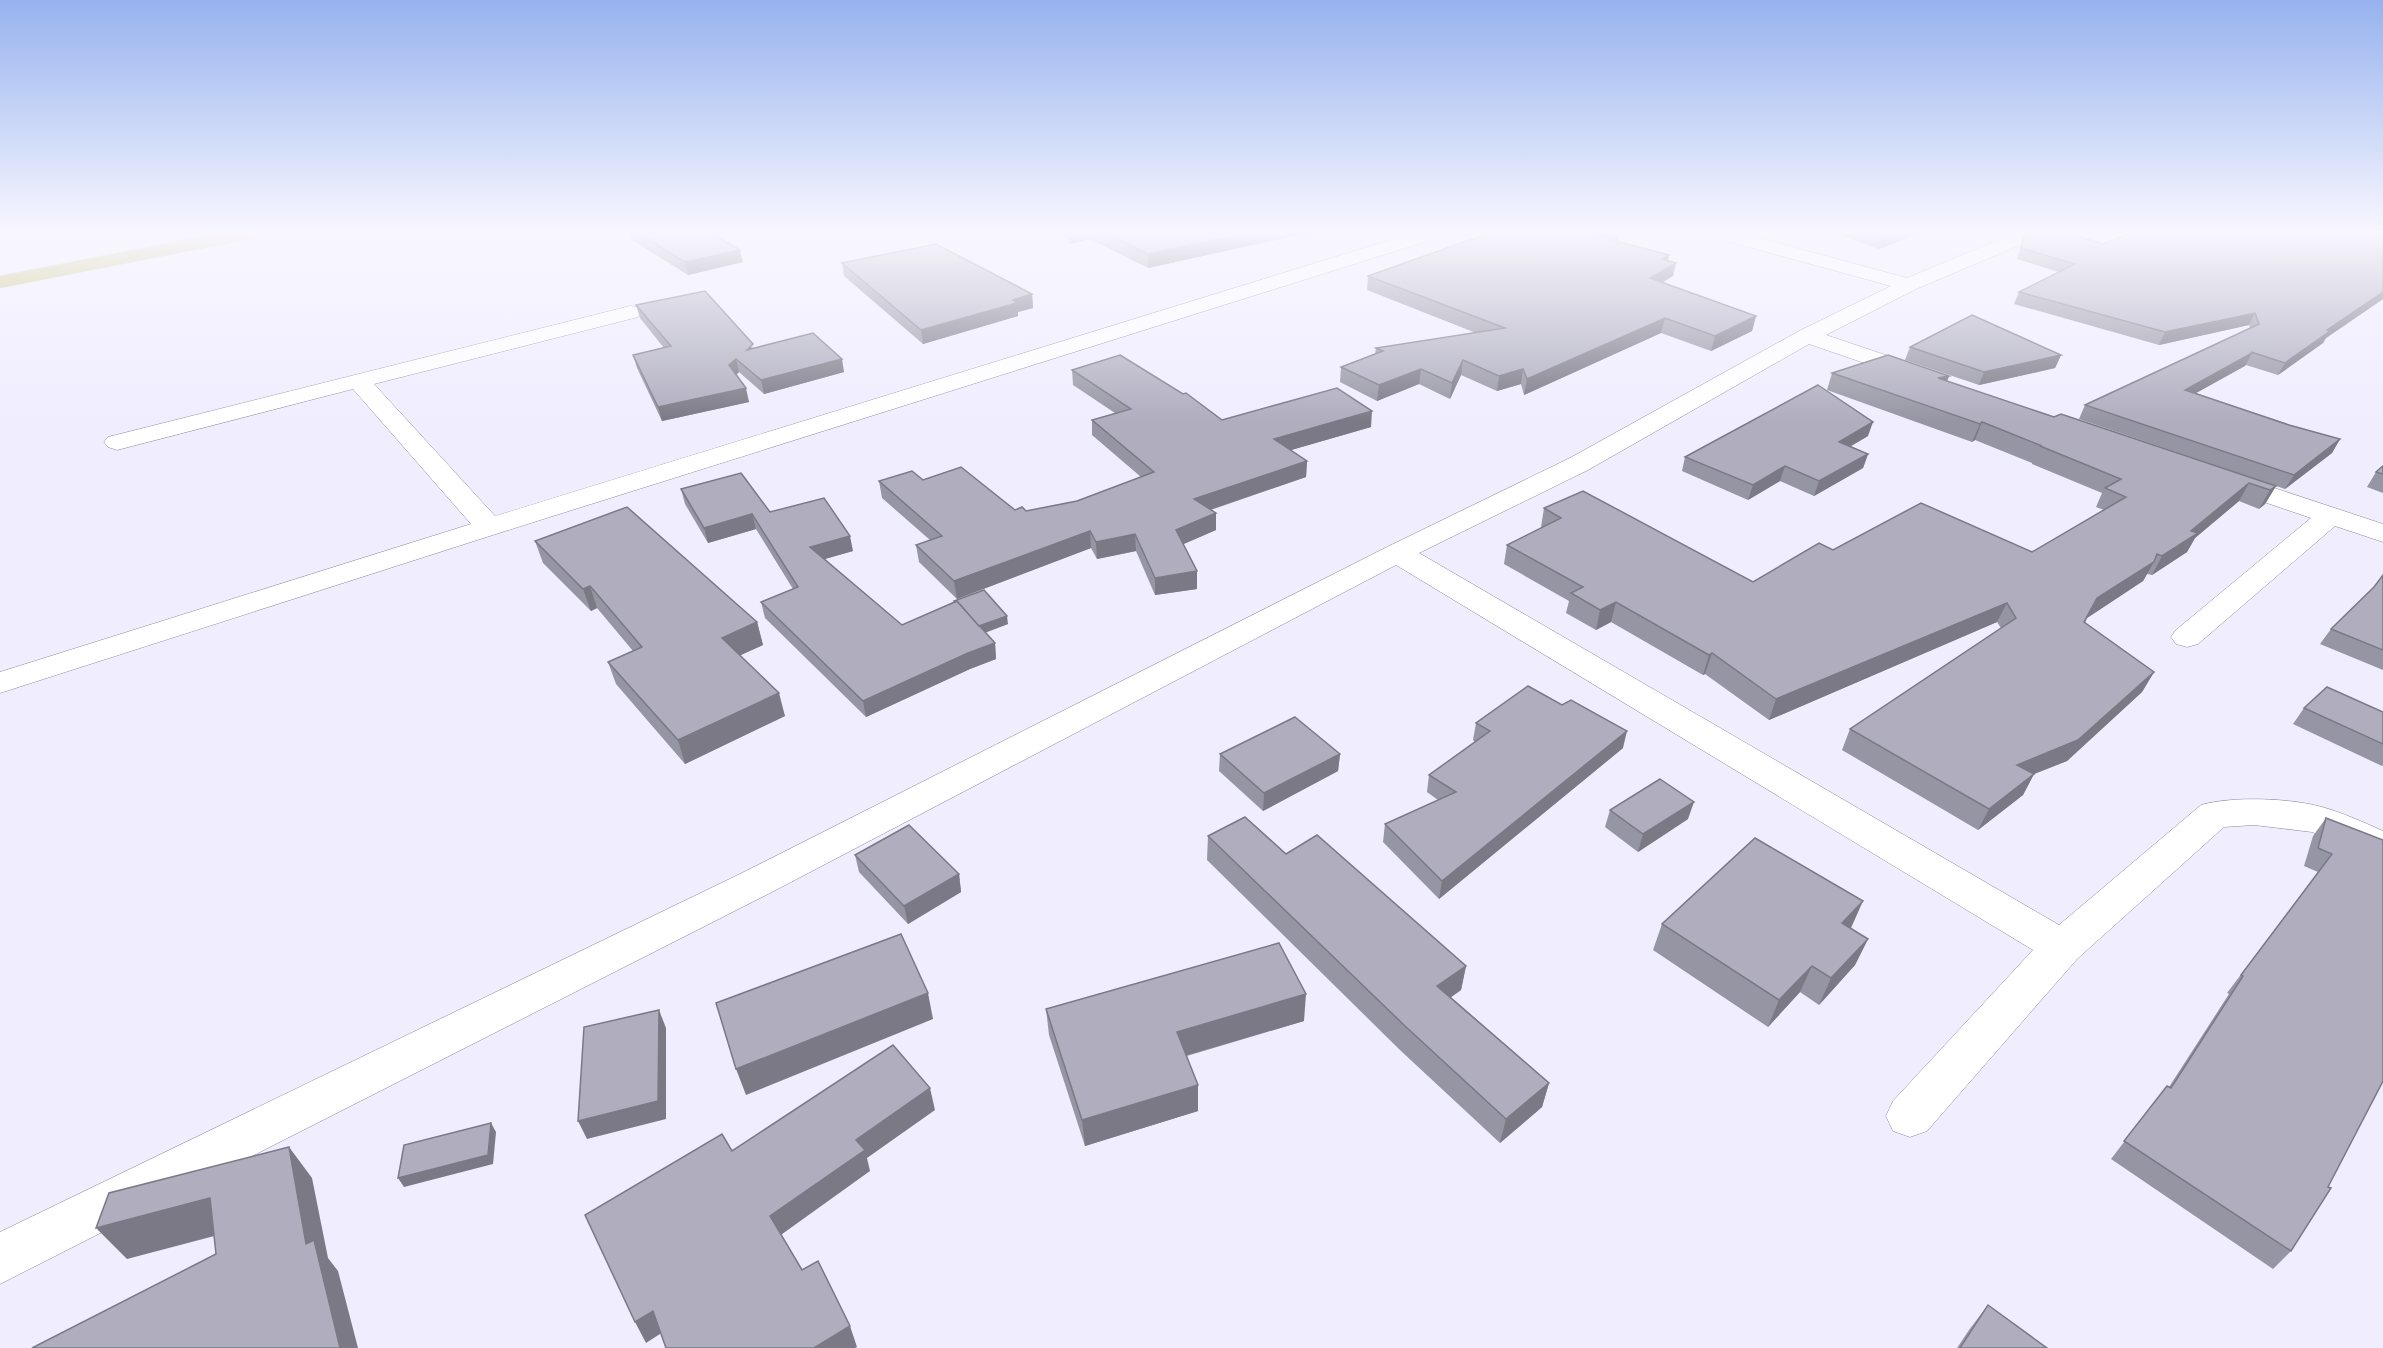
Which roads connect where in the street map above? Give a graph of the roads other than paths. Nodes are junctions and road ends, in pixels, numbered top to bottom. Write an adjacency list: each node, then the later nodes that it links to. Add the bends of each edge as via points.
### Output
1 (1231, 296): 10 (street)
2 (1887, 296): 4 (street)
3 (630, 312): 5 (street)
4 (1808, 336): 6 (street); 12 (street, via 1580,464)
5 (359, 381): 7 (street); 10 (street)
6 (1941, 382)
7 (117, 442)
8 (2208, 474): 9 (street)
9 (2330, 516): 11 (street); 13 (street)
10 (489, 527): 14 (street)
11 (2383, 533)
12 (1397, 553): 16 (street); 18 (street, via 747,888)
13 (2187, 638)
14 (0, 683)
15 (2383, 846): 16 (street, via 2318,819 2254,812 2214,814)
16 (2062, 947): 17 (street)
17 (1910, 1116)
18 (0, 1259)

